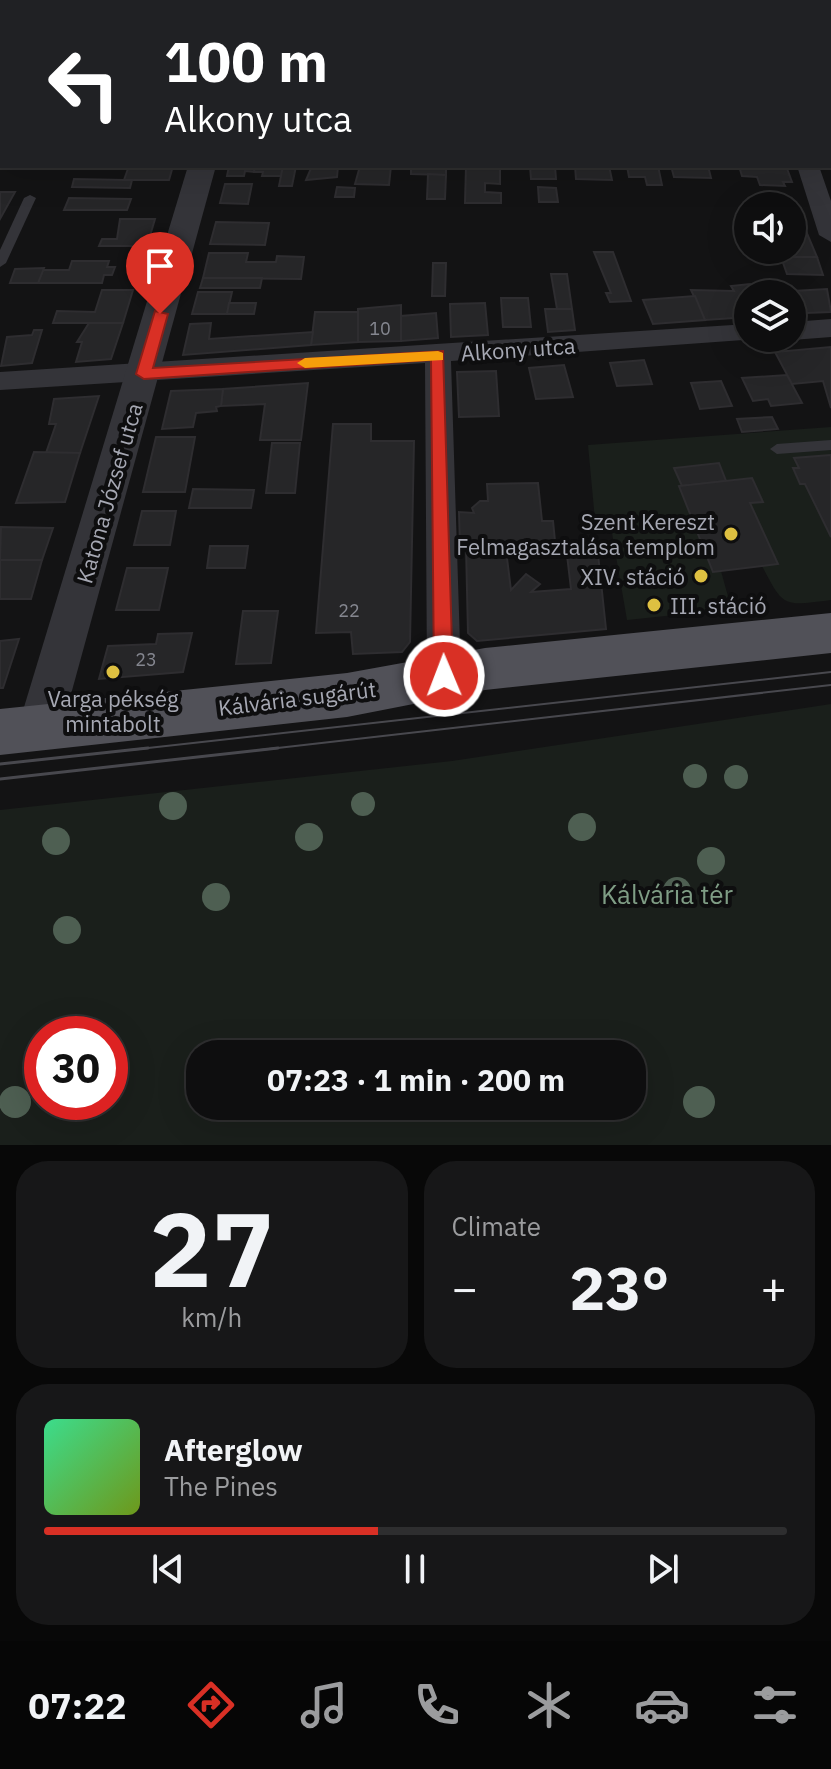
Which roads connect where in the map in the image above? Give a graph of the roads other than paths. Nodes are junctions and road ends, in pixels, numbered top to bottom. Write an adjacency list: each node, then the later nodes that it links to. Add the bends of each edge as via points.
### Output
1 (201, 168): 10 (street, Katona József utca)
2 (809, 168): 4 (street)
3 (30, 198): 5 (lane)
4 (831, 235)
5 (0, 263)
6 (831, 328): 7 (street)
7 (806, 330)
8 (734, 334): 9 (street, Alkony utca)
9 (438, 354): 10 (street, Alkony utca); 15 (street)
10 (144, 374): 11 (street, Alkony utca); 16 (street, Katona József utca)
11 (0, 381)
12 (831, 445): 13 (lane)
13 (777, 449)
14 (831, 633): 15 (main road, Kálvária sugárút)
15 (444, 676): 16 (main road, Kálvária sugárút, via 347,695)
16 (20, 729)

